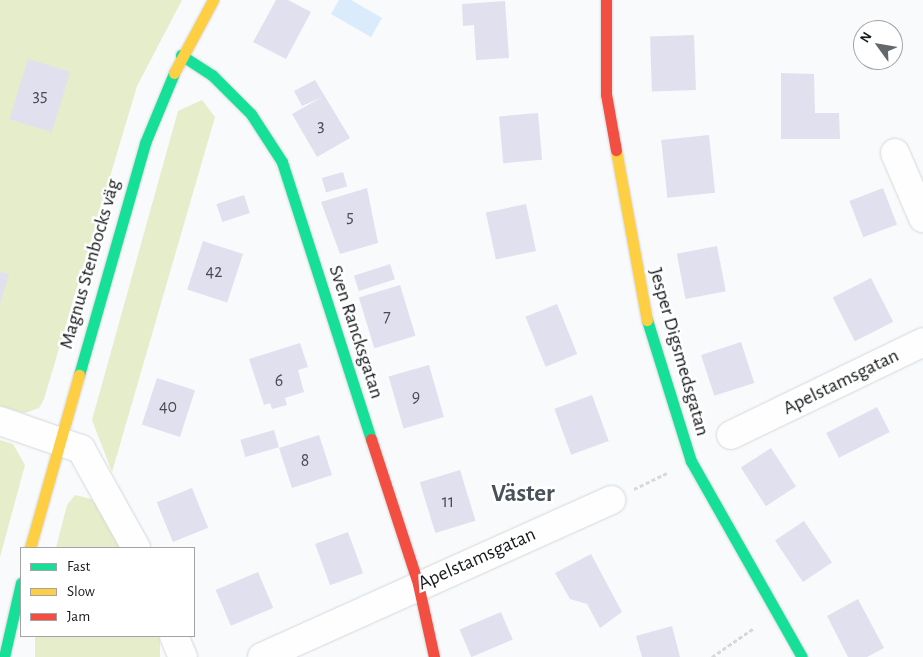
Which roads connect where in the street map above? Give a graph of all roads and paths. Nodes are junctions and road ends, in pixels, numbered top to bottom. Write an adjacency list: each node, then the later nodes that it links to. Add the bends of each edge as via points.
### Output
1 (213, 0): 3 (street, Magnus Stenbocks väg)
2 (606, 0): 10 (street, Jesper Digsmedsgatan, via 606,94 640,302)
3 (181, 55): 9 (street, Magnus Stenbocks väg, via 145,143); 14 (street, Sven Rancksgatan, via 212,75 251,114 282,162)
4 (894, 153): 5 (street)
5 (923, 218)
6 (923, 342): 8 (street, Apelstamsgatan)
7 (0, 422): 9 (street)
8 (731, 435)
9 (59, 439): 12 (street, Magnus Stenbocks väg); 13 (street, via 81,449)
10 (691, 461): 11 (path); 16 (street, Jesper Digsmedsgatan)
11 (611, 500): 14 (street, Apelstamsgatan)
12 (30, 547)
13 (135, 547)
14 (418, 584): 20 (street, Apelstamsgatan); 21 (street, Sven Rancksgatan)
15 (20, 588): 18 (street)
16 (777, 612): 22 (path); 23 (street, Jesper Digsmedsgatan)
17 (174, 637): 19 (street)
18 (4, 657)
19 (183, 657)
20 (262, 657)
21 (434, 657)
22 (712, 657)
23 (802, 657)

